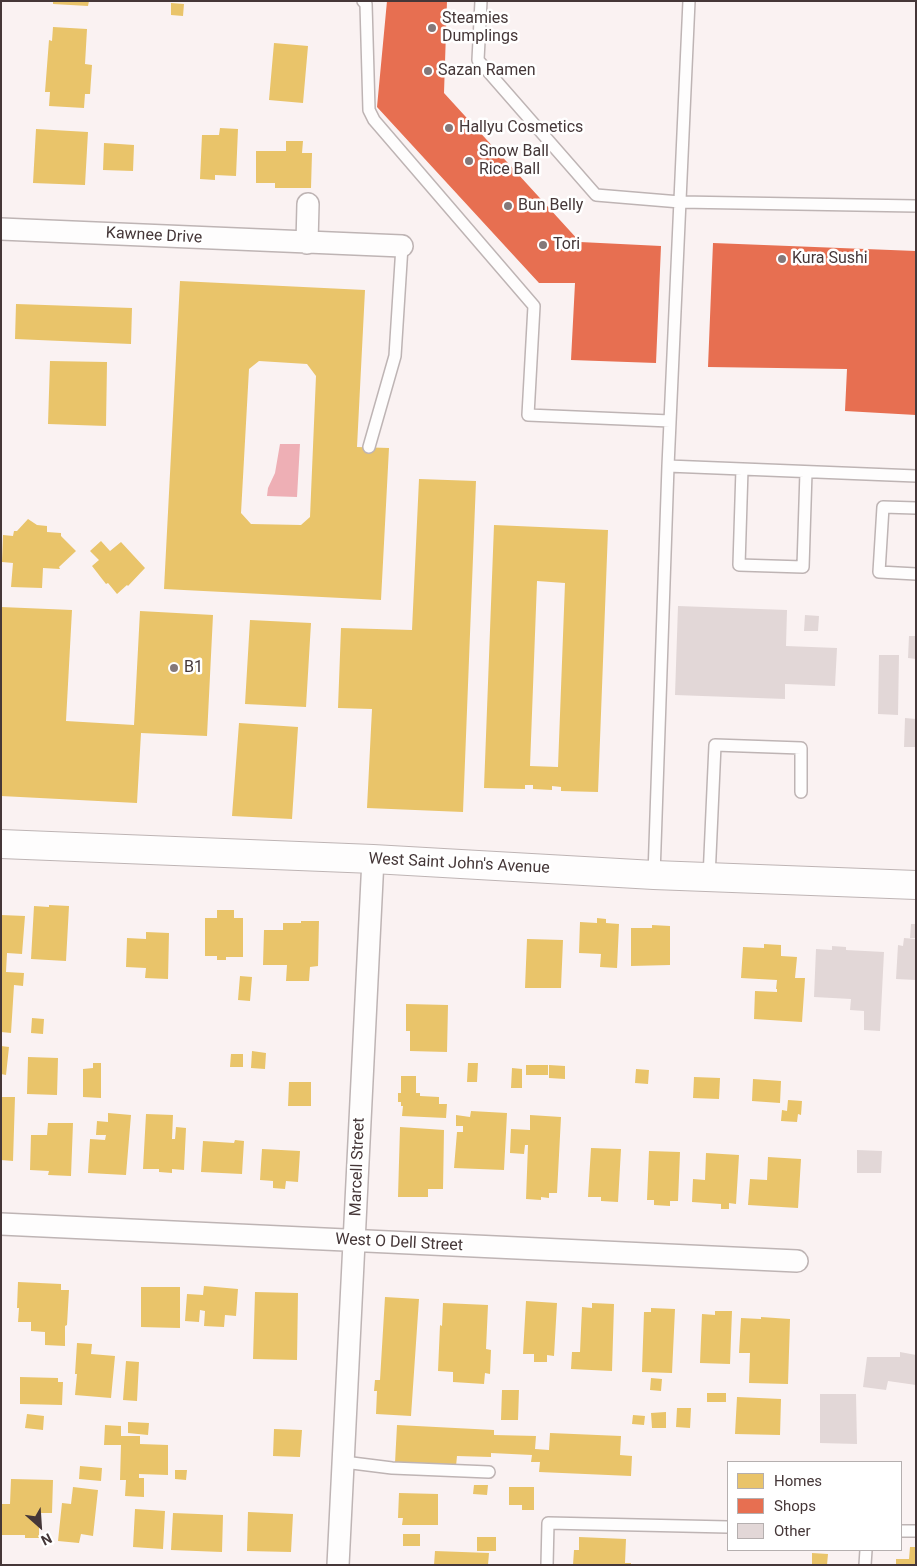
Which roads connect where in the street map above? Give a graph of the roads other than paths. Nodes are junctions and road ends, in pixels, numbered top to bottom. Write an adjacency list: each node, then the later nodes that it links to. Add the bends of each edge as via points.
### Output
1 (363, 1): 10 (lane, via 366,4 370,110 374,120 534,306 528,414)
2 (481, 1): 4 (lane, via 478,60 596,195)
3 (689, 1): 4 (lane)
4 (680, 202): 6 (lane); 10 (lane)
5 (308, 204): 8 (street)
6 (916, 206)
7 (1, 229): 8 (street, Kawnee Drive)
8 (307, 243): 9 (street, Kawnee Drive)
9 (402, 246): 11 (lane, via 395,356)
10 (670, 422): 12 (lane)
11 (369, 447)
12 (668, 466): 13 (lane); 21 (lane)
13 (742, 469): 14 (lane); 14 (lane, via 739,565 803,567)
14 (806, 472): 15 (lane)
15 (916, 476)
16 (916, 508): 17 (lane, via 884,507 879,572)
17 (916, 574)
18 (801, 792): 22 (lane, via 801,748 715,745)
19 (1, 844): 20 (street, West Saint John's Avenue)
20 (373, 859): 21 (street, West Saint John's Avenue); 25 (street, Marcell Street)
21 (654, 876): 22 (street, West Saint John's Avenue)
22 (710, 878): 23 (street, West Saint John's Avenue)
23 (916, 885)
24 (1, 1224): 25 (street, West O Dell Street)
25 (355, 1241): 26 (street, West O Dell Street); 27 (street, Marcell Street)
26 (797, 1261)
27 (344, 1462): 28 (lane, via 392,1468); 33 (street, Marcell Street)
28 (489, 1472)
29 (727, 1527): 34 (lane, via 548,1523)
30 (902, 1531): 31 (lane)
31 (916, 1531)
32 (866, 1551): 35 (lane)
33 (338, 1565)
34 (547, 1565)
35 (866, 1565)

